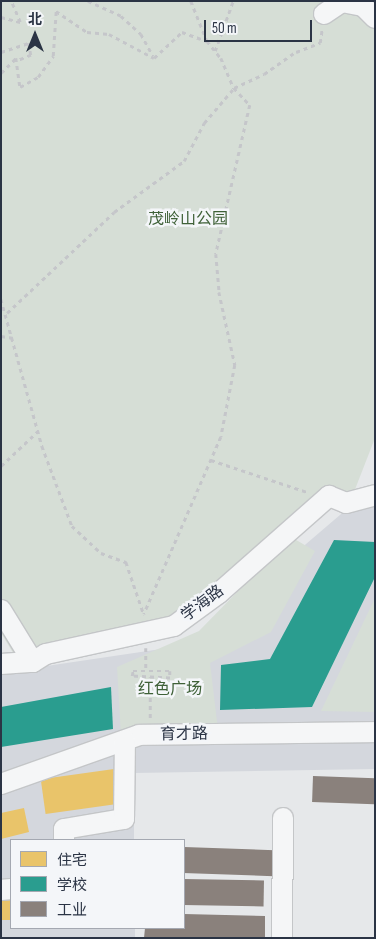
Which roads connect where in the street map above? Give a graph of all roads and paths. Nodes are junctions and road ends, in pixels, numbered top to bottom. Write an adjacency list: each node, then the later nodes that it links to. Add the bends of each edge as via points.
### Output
1 (11, 1): 6 (path, via 20,22)
2 (88, 1): 11 (path, via 121,16 142,34)
3 (191, 1): 8 (path)
4 (233, 1): 9 (path)
5 (324, 14): 7 (street, via 342,2 363,6); 14 (path, via 320,43 296,52 264,74)
6 (1, 18)
7 (375, 18)
8 (207, 41): 9 (path); 11 (path, via 182,32)
9 (215, 51): 14 (path)
10 (1, 52): 12 (path, via 29,43 31,55)
11 (154, 58): 12 (path, via 109,34 87,32 56,11 53,56 38,76 20,87)
12 (17, 61): 13 (path, via 16,58)
13 (1, 74)
14 (234, 88): 16 (path, via 204,123 184,161 114,212); 20 (path, via 250,105 216,254 219,292 235,365 221,437)
15 (1, 299): 16 (path)
16 (7, 313): 18 (path)
17 (1, 336): 18 (path)
18 (14, 338): 19 (path)
19 (38, 431): 21 (path); 25 (path, via 72,526 101,553 126,562)
20 (211, 460): 23 (path); 25 (path)
21 (1, 466)
22 (375, 495): 23 (street, via 346,503 328,496)
23 (325, 499): 26 (street, 学海路, via 219,593 174,626)
24 (1, 610): 27 (street)
25 (144, 614): 26 (path)
26 (146, 635): 27 (street, 学海路, via 46,654); 29 (path)
27 (33, 662): 28 (street, 学海路)
28 (1, 664)
29 (146, 670): 30 (path, via 133,671 132,676); 30 (path, via 170,671 170,678)
30 (150, 677): 32 (path)
31 (375, 732): 32 (street, 育才路)
32 (150, 735): 33 (street, 育才路)
33 (124, 741): 34 (street, 育才路); 36 (street, via 124,819 64,829)
34 (1, 784)
35 (283, 818): 37 (street)
36 (64, 839)
37 (282, 938)

